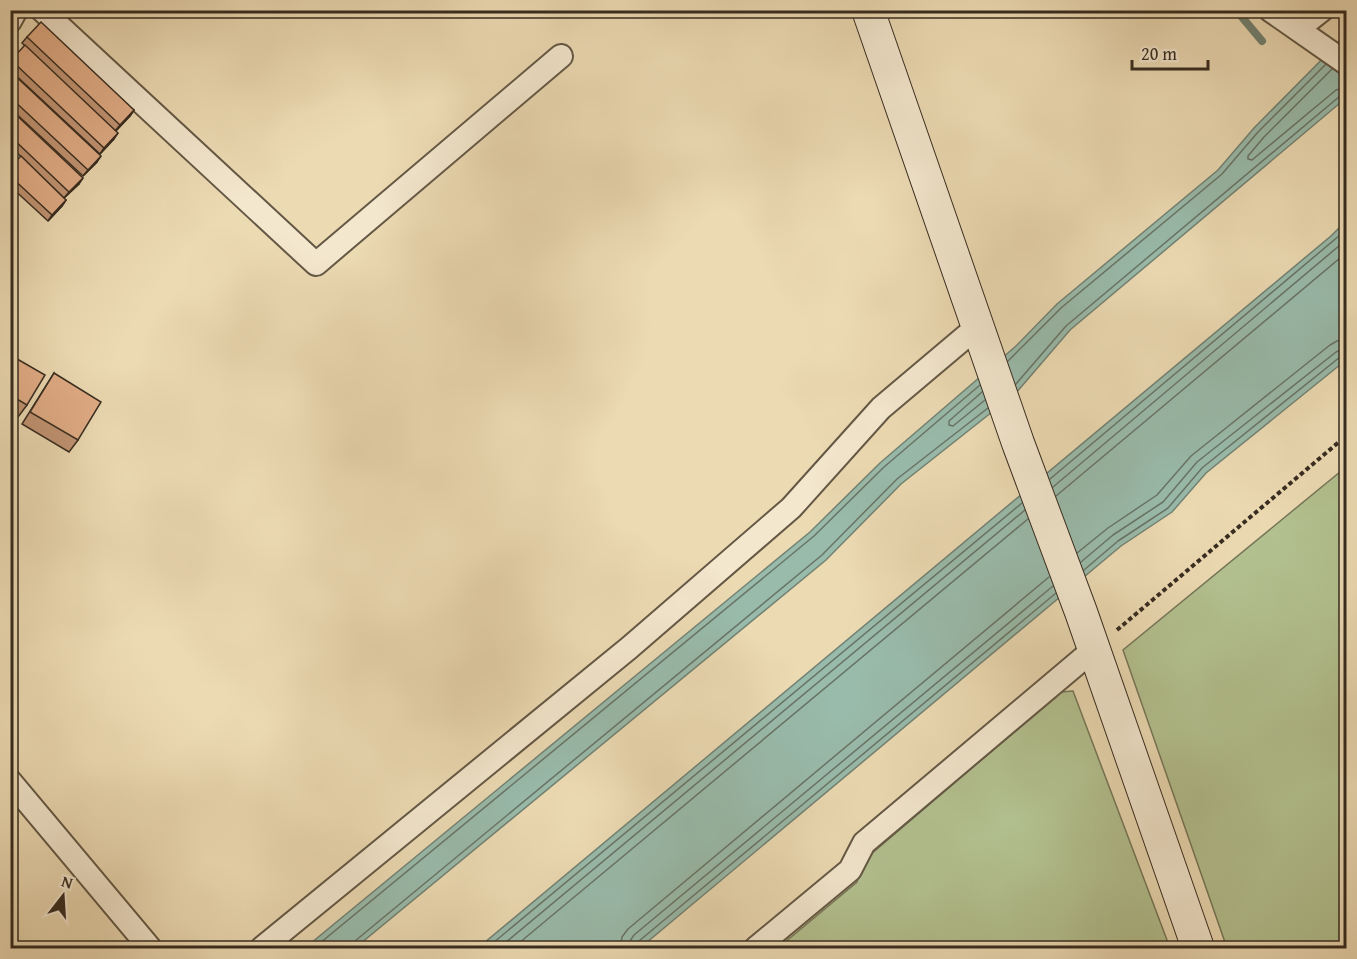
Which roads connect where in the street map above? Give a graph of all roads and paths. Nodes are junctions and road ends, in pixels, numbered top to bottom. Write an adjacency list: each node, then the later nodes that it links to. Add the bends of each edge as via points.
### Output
1 (16, 10): 6 (street)
2 (42, 10): 8 (street, via 316,264)
3 (868, 10): 10 (street)
4 (1270, 10): 7 (street)
5 (1322, 10): 7 (street)
6 (10, 21)
7 (1303, 33): 9 (street)
8 (561, 56)
9 (1347, 63)
10 (980, 334): 12 (street); 15 (street, via 881,408 791,508 629,648)
11 (1347, 436): 12 (path)
12 (1094, 650): 16 (street, via 864,843 850,870); 17 (street)
13 (10, 781): 14 (street)
14 (150, 948)
15 (262, 948)
16 (756, 948)
17 (1198, 948)

